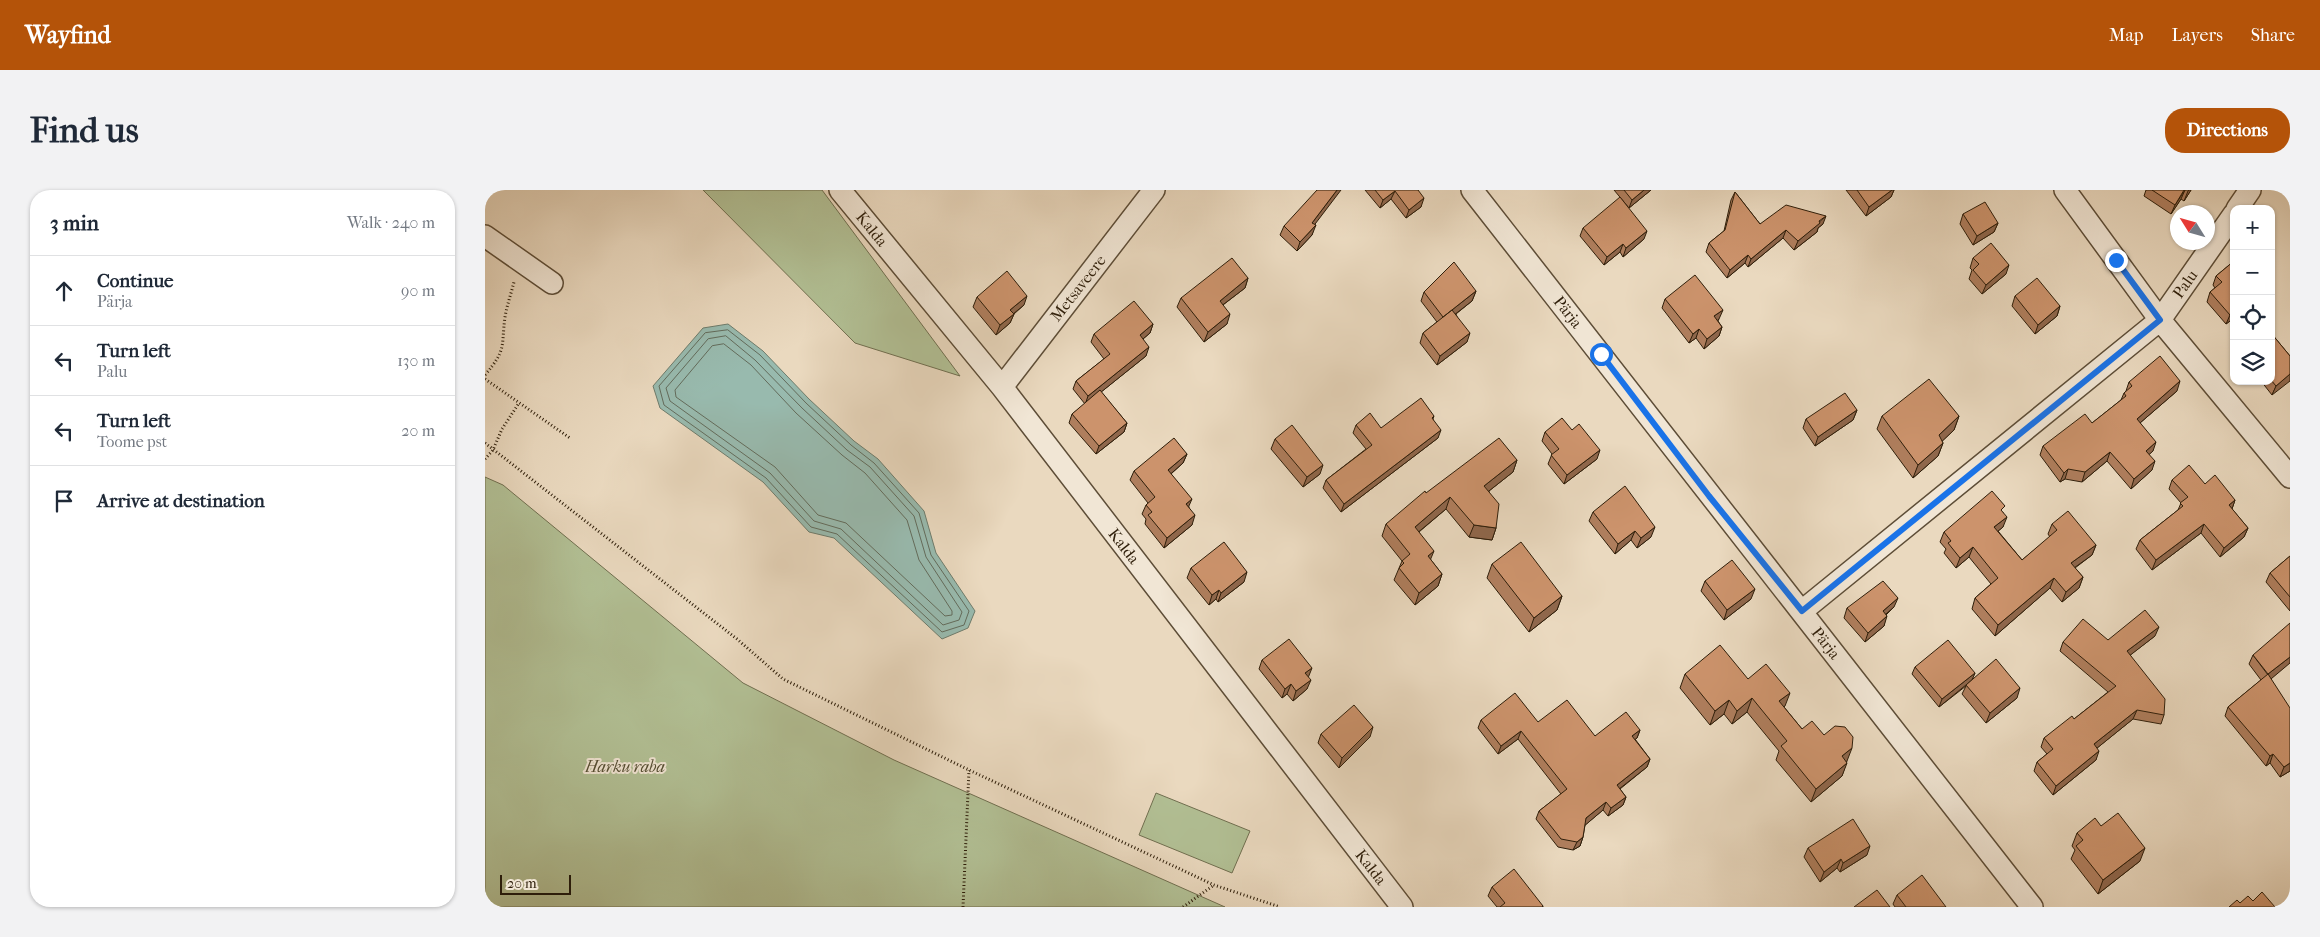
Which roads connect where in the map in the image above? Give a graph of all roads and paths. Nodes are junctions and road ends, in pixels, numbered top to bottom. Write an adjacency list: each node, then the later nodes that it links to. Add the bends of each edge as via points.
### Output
1 (840, 190): 14 (street, Kalda)
2 (1153, 190): 14 (street, Metsaveere)
3 (1472, 190): 21 (street, Pärja)
4 (2065, 190): 11 (street)
5 (2250, 190): 6 (street)
6 (2240, 205)
7 (2230, 220): 11 (street, Palu)
8 (485, 236): 9 (street)
9 (519, 260): 10 (street); 12 (path, via 505,317 504,345 497,361)
10 (552, 283)
11 (2160, 320): 20 (street); 21 (street, Palu)
12 (485, 375)
13 (485, 379): 15 (path)
14 (1002, 387): 27 (street, Kalda)
15 (519, 403): 16 (path); 18 (path, via 501,429)
16 (570, 438)
17 (485, 444): 18 (path)
18 (493, 450): 19 (path); 22 (path, via 737,639 783,679)
19 (485, 459)
20 (2290, 477)
21 (1802, 611): 28 (street, Pärja)
22 (969, 770): 23 (path); 24 (path)
23 (1214, 885): 25 (path); 26 (path)
24 (963, 907)
25 (1183, 907)
26 (1280, 907)
27 (1402, 907)
28 (2032, 907)

